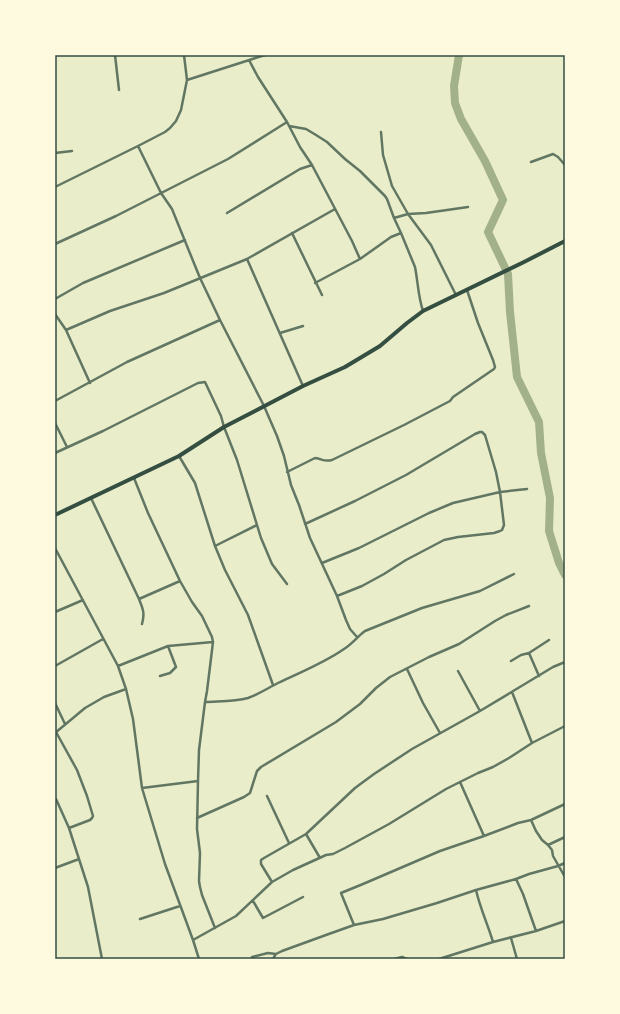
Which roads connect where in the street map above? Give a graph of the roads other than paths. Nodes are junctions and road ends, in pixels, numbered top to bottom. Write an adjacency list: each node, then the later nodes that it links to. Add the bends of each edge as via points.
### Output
1 (115, 55): 6 (street)
2 (184, 55): 5 (street)
3 (265, 55): 4 (street)
4 (249, 60): 5 (street); 7 (street)
5 (187, 80): 10 (street, via 176,121 165,132)
6 (119, 90)
7 (287, 122): 8 (street); 17 (street, via 228,159)
8 (289, 126): 14 (street); 22 (street, via 316,134 360,171 385,196)
9 (381, 132): 21 (street, via 383,155 392,186)
10 (138, 146): 16 (street); 17 (street)
11 (72, 151): 12 (street)
12 (55, 153)
13 (531, 162): 15 (street, via 553,154)
14 (312, 165): 19 (street); 20 (street, via 300,169)
15 (565, 165)
16 (55, 187)
17 (161, 193): 25 (street, via 172,209); 27 (street)
18 (468, 207): 21 (street)
19 (335, 209): 24 (street); 29 (street)
20 (227, 213)
21 (408, 214): 22 (street); 34 (street, via 431,245)
22 (394, 218): 23 (street)
23 (401, 232): 29 (street); 36 (street, via 415,267)
24 (292, 233): 28 (street); 31 (street)
25 (185, 240): 30 (street); 35 (street, via 83,284)
26 (565, 240): 32 (main road)
27 (55, 244)
28 (247, 259): 30 (street); 41 (street)
29 (360, 259): 31 (street)
30 (200, 278): 38 (street); 40 (street)
31 (315, 282): 33 (street)
32 (467, 289): 34 (main road); 51 (street, via 494,369 450,401 404,425 332,460 326,462 315,458)
33 (322, 295)
34 (456, 295): 36 (main road)
35 (55, 299)
36 (423, 311): 43 (main road, via 380,346 345,367)
37 (55, 314): 40 (street)
38 (220, 320): 42 (street, via 107,372); 45 (street)
39 (303, 326): 41 (street)
40 (66, 330): 42 (street)
41 (280, 333): 43 (street)
42 (90, 383): 44 (street)
43 (303, 386): 45 (main road)
44 (55, 401)
45 (264, 406): 47 (main road); 51 (street)
46 (55, 424): 48 (street)
47 (224, 427): 48 (street, via 205,382 198,382); 50 (main road); 58 (street)
48 (67, 447): 49 (street)
49 (55, 453)
50 (179, 456): 52 (main road); 59 (street, via 195,483)
51 (288, 472): 57 (street)
52 (134, 478): 55 (main road); 63 (street)
53 (527, 489): 54 (street)
54 (500, 492): 57 (street, via 485,435 480,432 406,475); 61 (street, via 453,503 428,513); 65 (street, via 504,526 500,532 444,540 362,586)
55 (91, 498): 56 (main road); 66 (street)
56 (55, 515)
57 (305, 524): 61 (street)
58 (257, 525): 59 (street); 64 (street, via 272,564)
59 (215, 546): 85 (street, via 248,615)
60 (55, 548): 67 (street)
61 (322, 564): 65 (street)
62 (514, 574): 71 (street, via 480,590 422,608 372,628)
63 (180, 581): 66 (street); 74 (street, via 202,616)
64 (287, 584)
65 (337, 596): 71 (street, via 350,629)
66 (139, 599): 70 (street, via 144,616)
67 (83, 600): 69 (street); 72 (street)
68 (529, 606): 81 (street, via 506,615 459,644)
69 (55, 612)
70 (142, 624)
71 (357, 637): 85 (street, via 329,659)
72 (103, 640): 79 (street); 80 (street)
73 (549, 640): 76 (street)
74 (213, 642): 75 (street); 88 (street)
75 (168, 646): 80 (street); 83 (street, via 176,667)
76 (529, 653): 77 (street); 84 (street)
77 (511, 662)
78 (565, 662): 84 (street)
79 (55, 666)
80 (118, 666): 86 (street)
81 (407, 669): 94 (street); 102 (street, via 376,688 336,722 261,767 257,771 250,793)
82 (458, 671): 90 (street)
83 (160, 676)
84 (539, 676): 87 (street)
85 (273, 685): 88 (street, via 247,698)
86 (126, 689): 91 (street, via 104,697); 98 (street, via 133,719)
87 (512, 692): 90 (street); 95 (street)
88 (205, 702): 96 (street)
89 (55, 703): 91 (street)
90 (480, 711): 94 (street)
91 (65, 724): 93 (street)
92 (565, 726): 95 (street)
93 (56, 732): 104 (street, via 77,770 93,816 90,820)
94 (440, 733): 105 (street, via 355,788)
95 (532, 743): 97 (street, via 510,758)
96 (198, 781): 98 (street); 102 (street)
97 (460, 782): 106 (street); 110 (street, via 365,838)
98 (142, 788): 121 (street)
99 (268, 796): 108 (street)
100 (56, 799): 104 (street)
101 (565, 804): 103 (street)
102 (197, 818): 125 (street, via 200,887)
103 (531, 820): 106 (street); 109 (street, via 542,840)
104 (69, 828): 111 (street)
105 (306, 834): 108 (street); 110 (street)
106 (484, 836): 124 (street, via 440,850 341,892)
107 (565, 837): 109 (street)
108 (289, 843): 117 (street, via 261,860)
109 (548, 845): 113 (street)
110 (320, 858): 117 (street)
111 (79, 859): 114 (street); 132 (street, via 88,886)
112 (565, 863): 113 (street)
113 (558, 866): 115 (street); 116 (street)
114 (55, 868)
115 (565, 877)
116 (516, 879): 118 (street); 126 (street)
117 (272, 882): 120 (street)
118 (476, 890): 124 (street); 129 (street)
119 (303, 897): 120 (street, via 263,918)
120 (253, 901): 125 (street, via 236,916)
121 (180, 906): 122 (street); 128 (street)
122 (140, 919)
123 (565, 921): 126 (street)
124 (354, 925): 130 (street)
125 (216, 928): 128 (street)
126 (536, 931): 127 (street)
127 (511, 938): 129 (street); 138 (street)
128 (193, 940): 133 (street)
129 (493, 942): 137 (street)
130 (276, 954): 131 (street); 134 (street)
131 (252, 957)
132 (102, 959)
133 (199, 959)
134 (274, 959)
135 (394, 959): 136 (street)
136 (407, 959)
137 (438, 959)
138 (517, 959)

